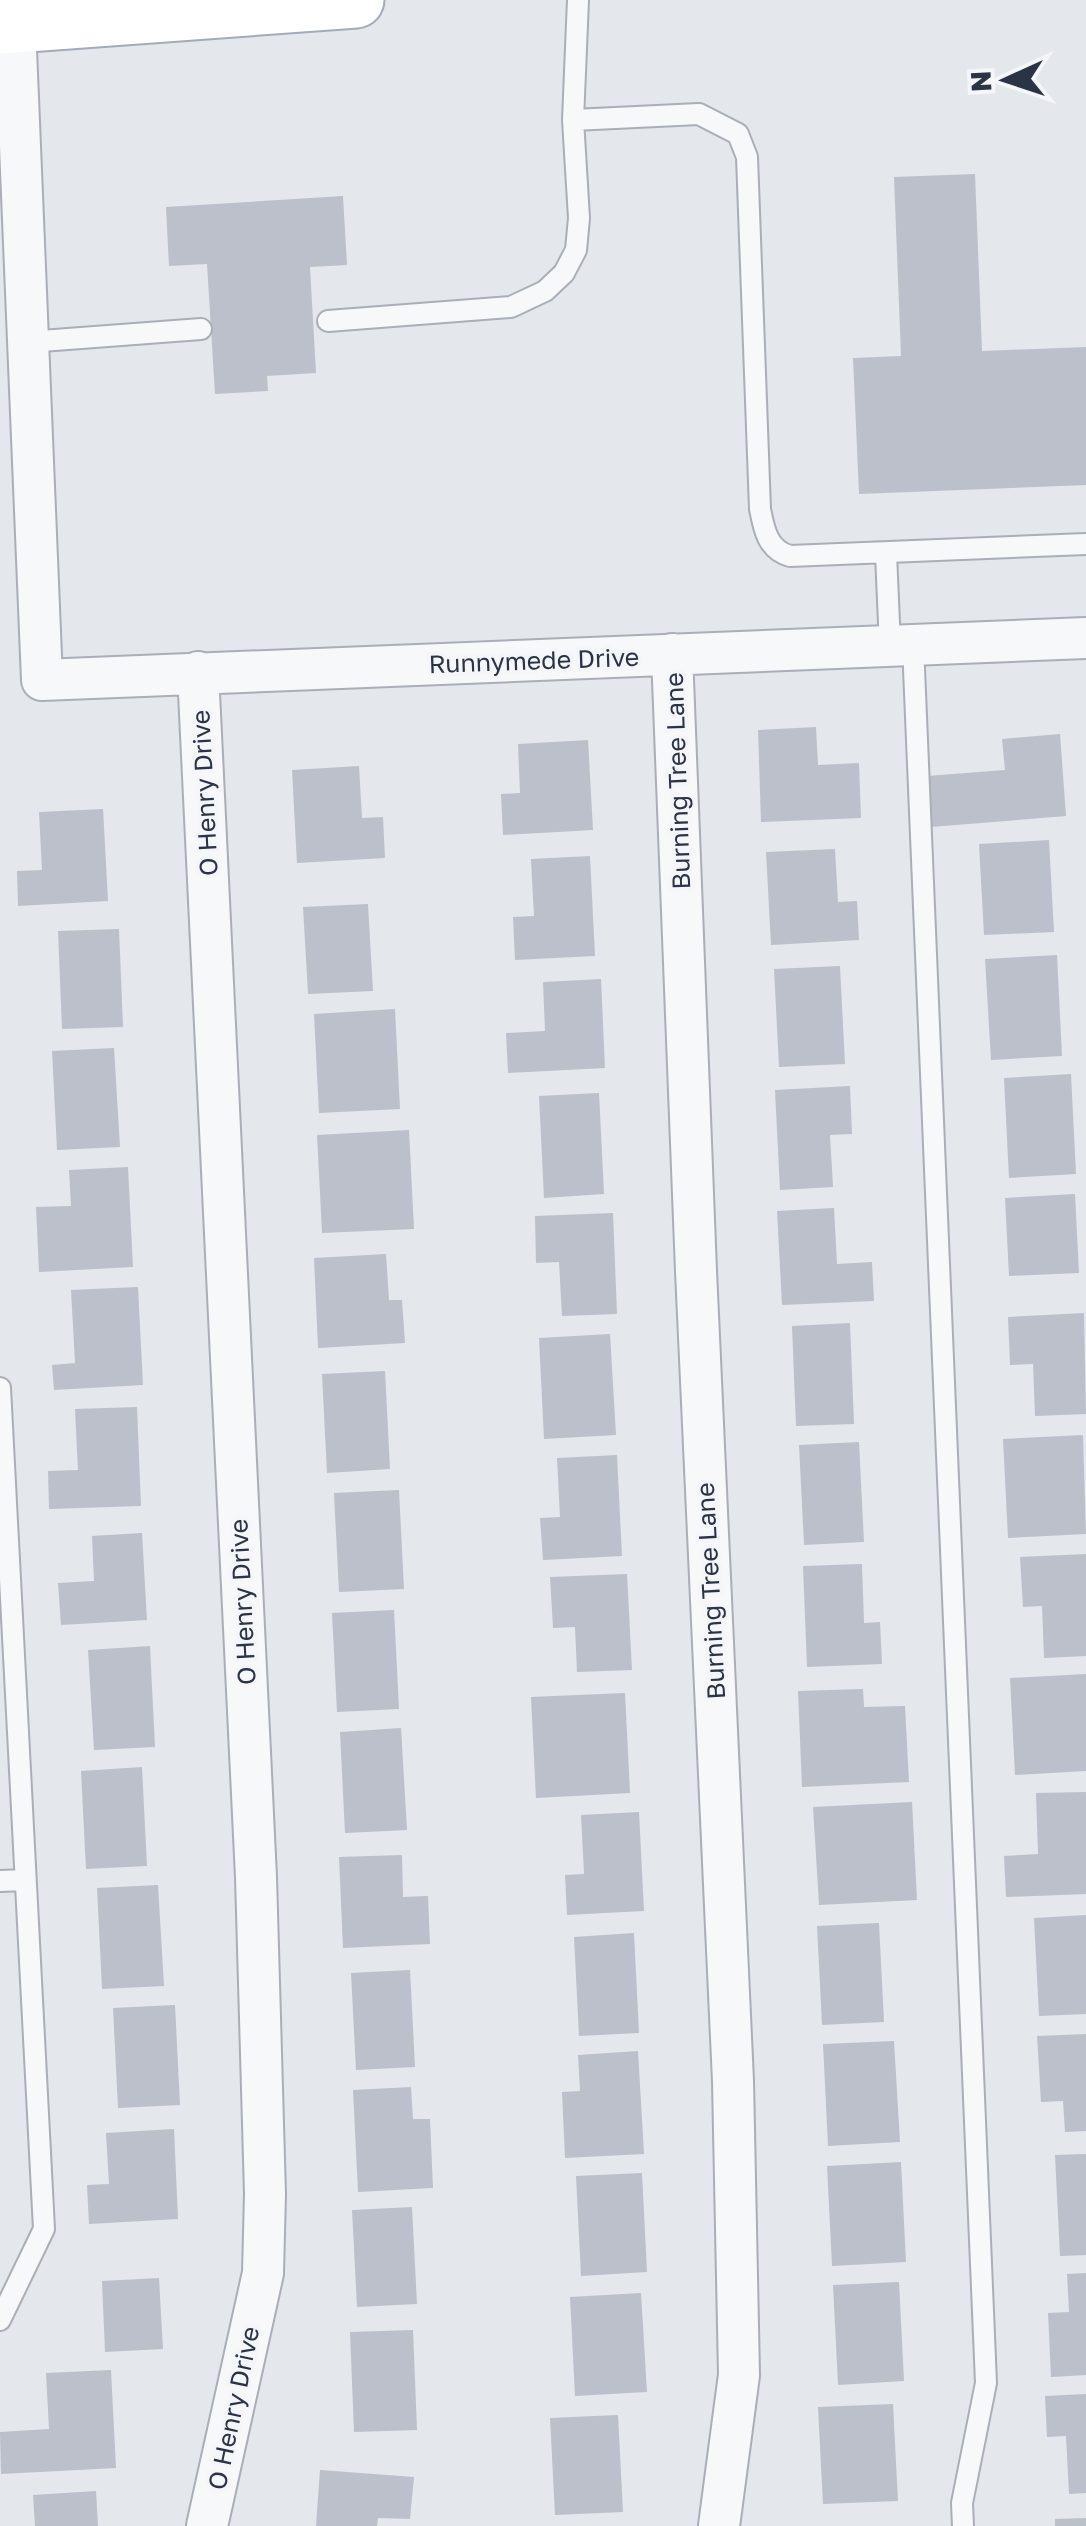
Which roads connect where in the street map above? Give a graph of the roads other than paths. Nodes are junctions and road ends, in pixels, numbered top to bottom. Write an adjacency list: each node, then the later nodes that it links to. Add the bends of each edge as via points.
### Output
1 (356, 0): 3 (main road)
2 (578, 0): 4 (lane)
3 (13, 17): 7 (street)
4 (573, 120): 5 (lane, via 576,250 545,291 510,307); 9 (lane, via 698,114 738,134 747,157 765,532 790,556)
5 (328, 321)
6 (201, 330): 7 (lane)
7 (28, 342): 13 (street, Runnymede Drive, via 42,680)
8 (1086, 544): 9 (lane)
9 (886, 554): 11 (lane)
10 (1086, 638): 11 (street, Runnymede Drive)
11 (902, 645): 12 (street, Runnymede Drive); 20 (lane, via 986,2382)
12 (672, 654): 13 (street, Runnymede Drive); 19 (street, Burning Tree Lane, via 733,2080 738,2374)
13 (198, 672): 18 (street, O Henry Drive, via 266,2194 263,2273)
14 (0, 1388): 15 (lane)
15 (25, 1880): 16 (lane); 17 (lane, via 44,2228)
16 (0, 1881)
17 (0, 2320)
18 (207, 2526)
19 (720, 2526)
20 (963, 2526)

